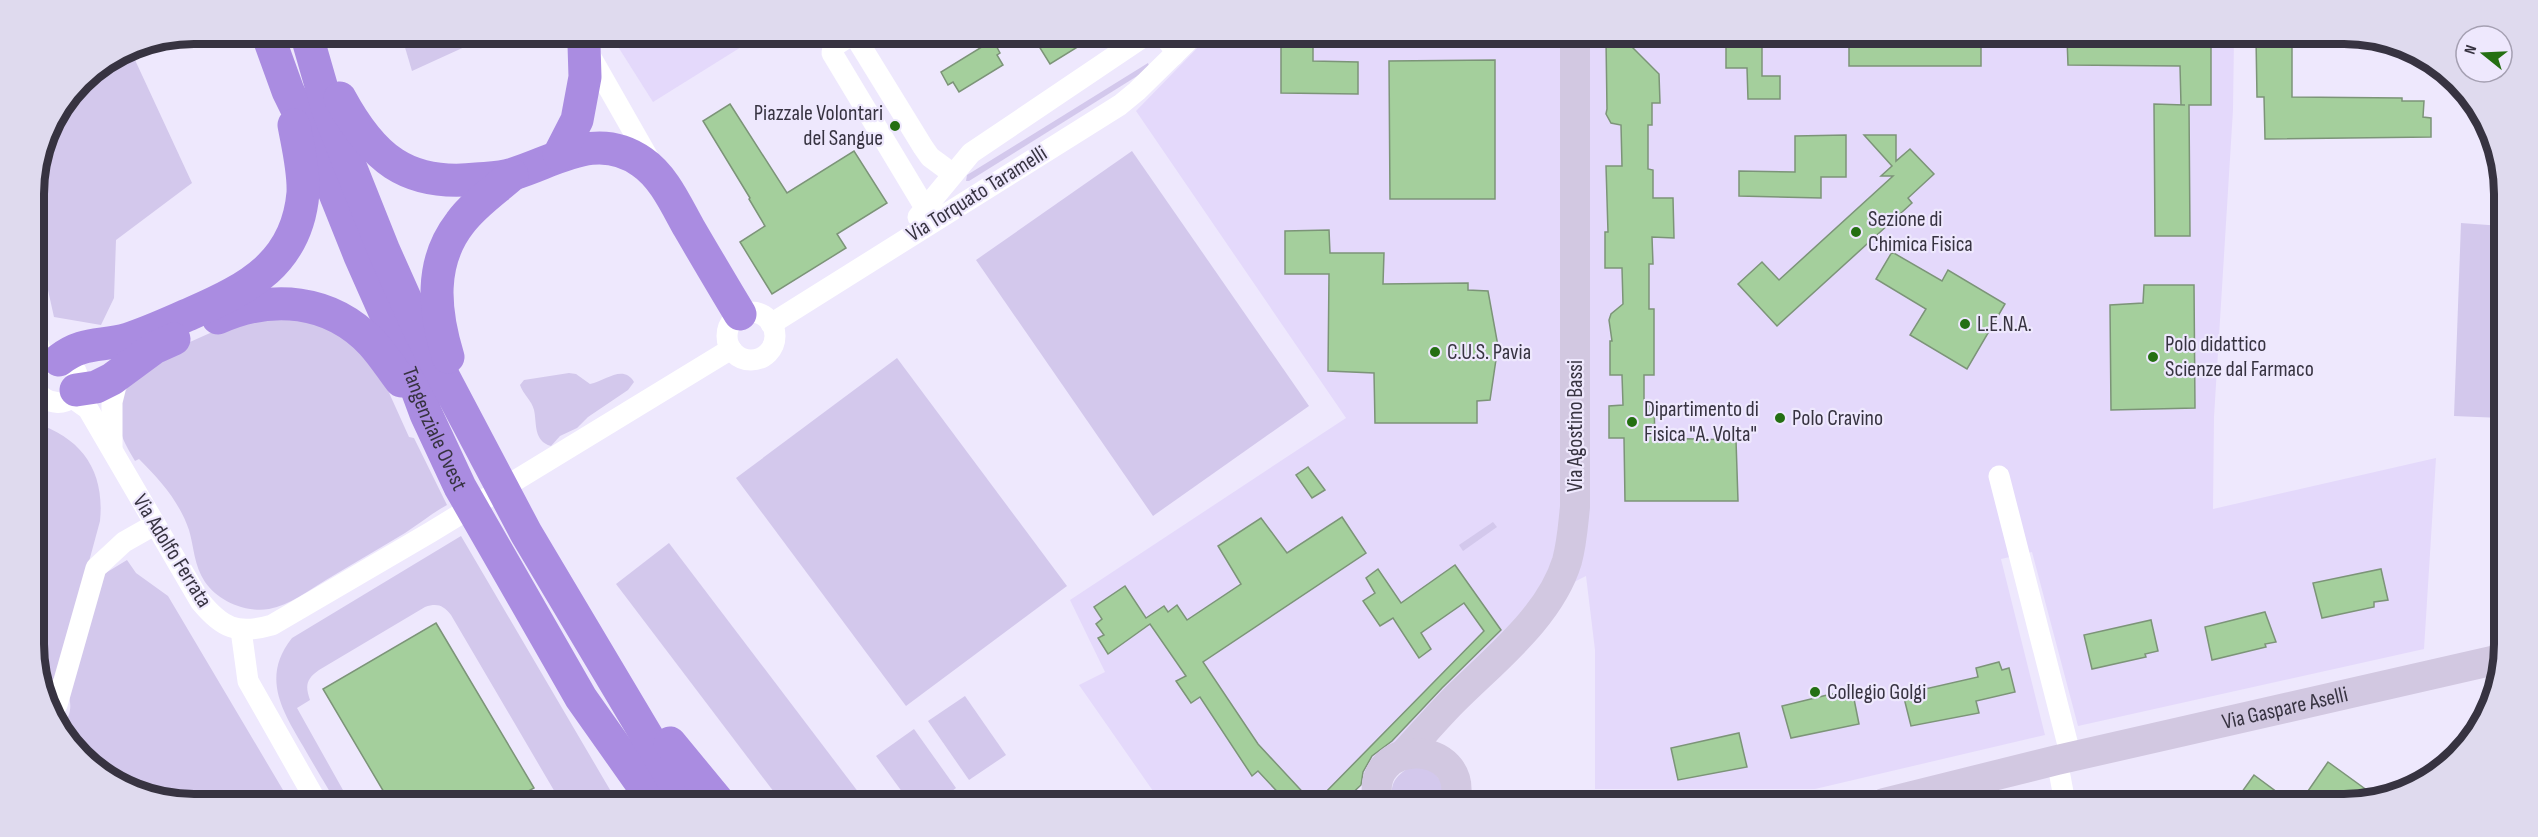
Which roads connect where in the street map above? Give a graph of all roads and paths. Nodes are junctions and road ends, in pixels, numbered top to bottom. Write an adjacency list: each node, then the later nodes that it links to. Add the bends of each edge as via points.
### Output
1 (271, 44): 13 (highway, Tangenziale Ovest)
2 (309, 44): 27 (highway, Tangenziale Ovest, via 329,113 384,250 421,334)
3 (311, 44): 16 (highway, via 356,125 382,156 411,172 437,180)
4 (582, 44): 14 (highway, via 585,77 577,120)
5 (584, 44): 17 (street)
6 (838, 44): 18 (street, via 832,53)
7 (860, 44): 15 (street, via 930,157)
8 (1133, 44): 15 (street, Via Torquato Taramelli, via 971,153)
9 (1170, 44): 12 (street)
10 (1185, 44): 12 (street, Via Torquato Taramelli)
11 (1575, 44): 36 (main road, Via Agostino Bassi, via 1572,538 1567,562 1545,604)
12 (1174, 55): 18 (street, Via Torquato Taramelli, via 1120,105)
13 (288, 91): 23 (highway, via 303,191 293,233 271,267 248,286 159,327 125,340 73,349); 26 (highway, Tangenziale Ovest, via 320,156)
14 (559, 155): 16 (highway); 17 (highway, via 592,148 619,152 641,161)
15 (953, 174): 18 (street, Via Torquato Taramelli)
16 (512, 175): 27 (highway, via 460,223 438,274 438,326)
17 (660, 179): 19 (highway)
18 (930, 215): 20 (street, Via Torquato Taramelli, via 897,243)
19 (740, 314): 20 (street, via 761,314); 21 (street, via 729,326 727,342)
20 (771, 324): 21 (street, via 775,338 763,356 749,360)
21 (731, 349): 31 (street, via 272,625)
22 (130, 365): 24 (highway, via 112,379); 26 (highway, via 154,348 230,313 268,303 304,305 326,311 360,332); 28 (street, via 116,386 112,402)
23 (46, 367): 24 (street, via 71,366 78,384)
24 (74, 394): 25 (street, via 59,403); 28 (street, Via Adolfo Ferrata, via 88,409)
25 (44, 398)
26 (426, 414): 34 (highway, Tangenziale Ovest, via 460,487)
27 (468, 422): 32 (highway, Tangenziale Ovest, via 526,533)
28 (111, 451): 30 (street, Via Adolfo Ferrata)
29 (1999, 476): 39 (street)
30 (154, 525): 31 (street, Via Adolfo Ferrata, via 214,619); 35 (street, via 124,542 96,568)
31 (241, 630): 44 (street, via 248,681)
32 (591, 643): 47 (highway, Tangenziale Ovest); 48 (highway)
33 (2493, 661): 39 (main road, Via Gaspare Aselli)
34 (581, 698): 45 (highway); 46 (highway, Tangenziale Ovest)
35 (57, 705)
36 (1447, 706): 37 (main road, Via Agostino Bassi); 38 (main road, via 1435,734)
37 (1404, 754): 38 (main road); 40 (main road, Via Agostino Bassi, via 1383,769)
38 (1437, 757): 41 (main road, via 1448,766)
39 (2064, 759): 42 (main road, Via Gaspare Aselli); 43 (street)
40 (1373, 793)
41 (1459, 793)
42 (1921, 793)
43 (2066, 793)
44 (312, 794)
45 (629, 794)
46 (649, 794)
47 (681, 794)
48 (712, 794)

